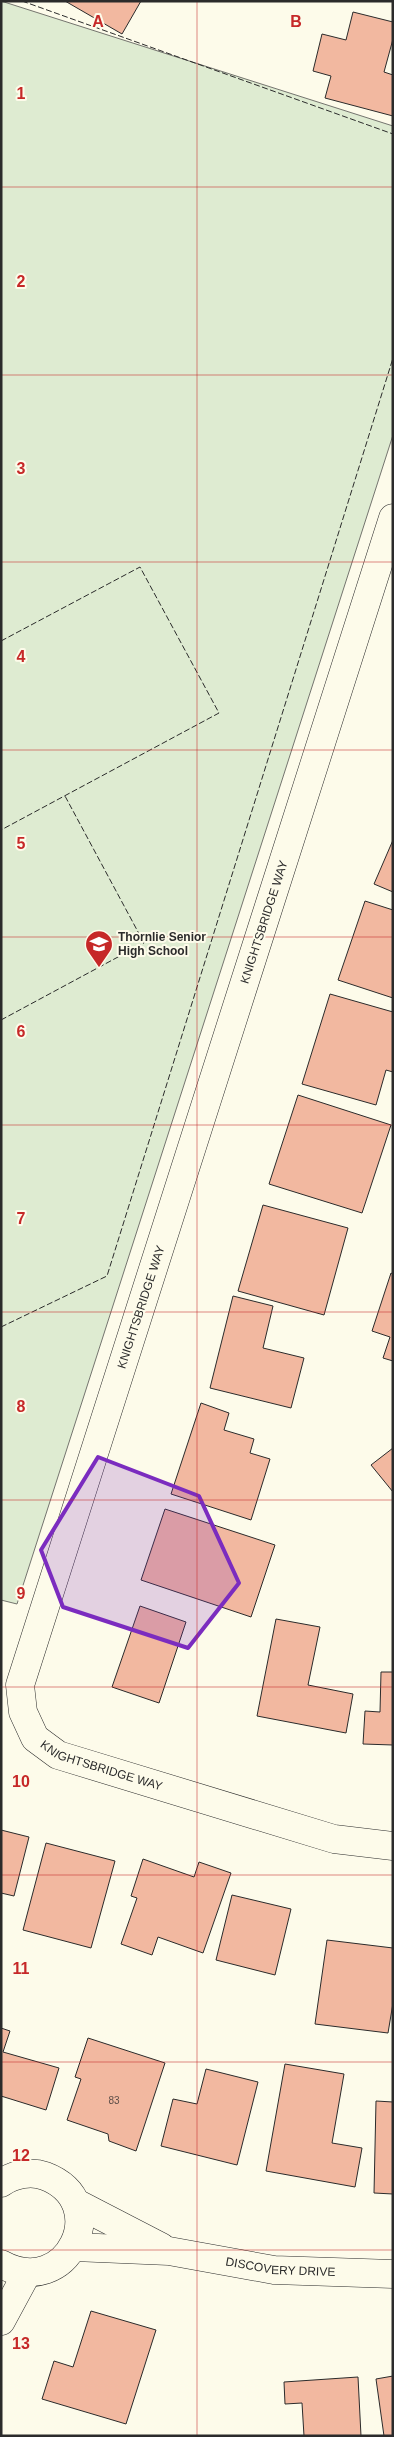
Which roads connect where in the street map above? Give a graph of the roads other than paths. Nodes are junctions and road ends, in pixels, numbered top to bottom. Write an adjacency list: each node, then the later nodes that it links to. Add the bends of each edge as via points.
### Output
1 (393, 518): 2 (street, KNIGHTSBRIDGE WAY, via 20,1685 23,1712 35,1738 58,1755 334,1839)
2 (393, 1846)
3 (3, 2180): 4 (street, DISCOVERY DRIVE, via 23,2174 39,2174 67,2190)
4 (76, 2203): 5 (street, via 80,2218); 6 (street, DISCOVERY DRIVE)
5 (74, 2247): 6 (street, DISCOVERY DRIVE); 8 (street, via 54,2267)
6 (170, 2251): 9 (street, DISCOVERY DRIVE, via 274,2270)
7 (1, 2264): 8 (street)
8 (27, 2273): 10 (street)
9 (393, 2274)
10 (1, 2321)

